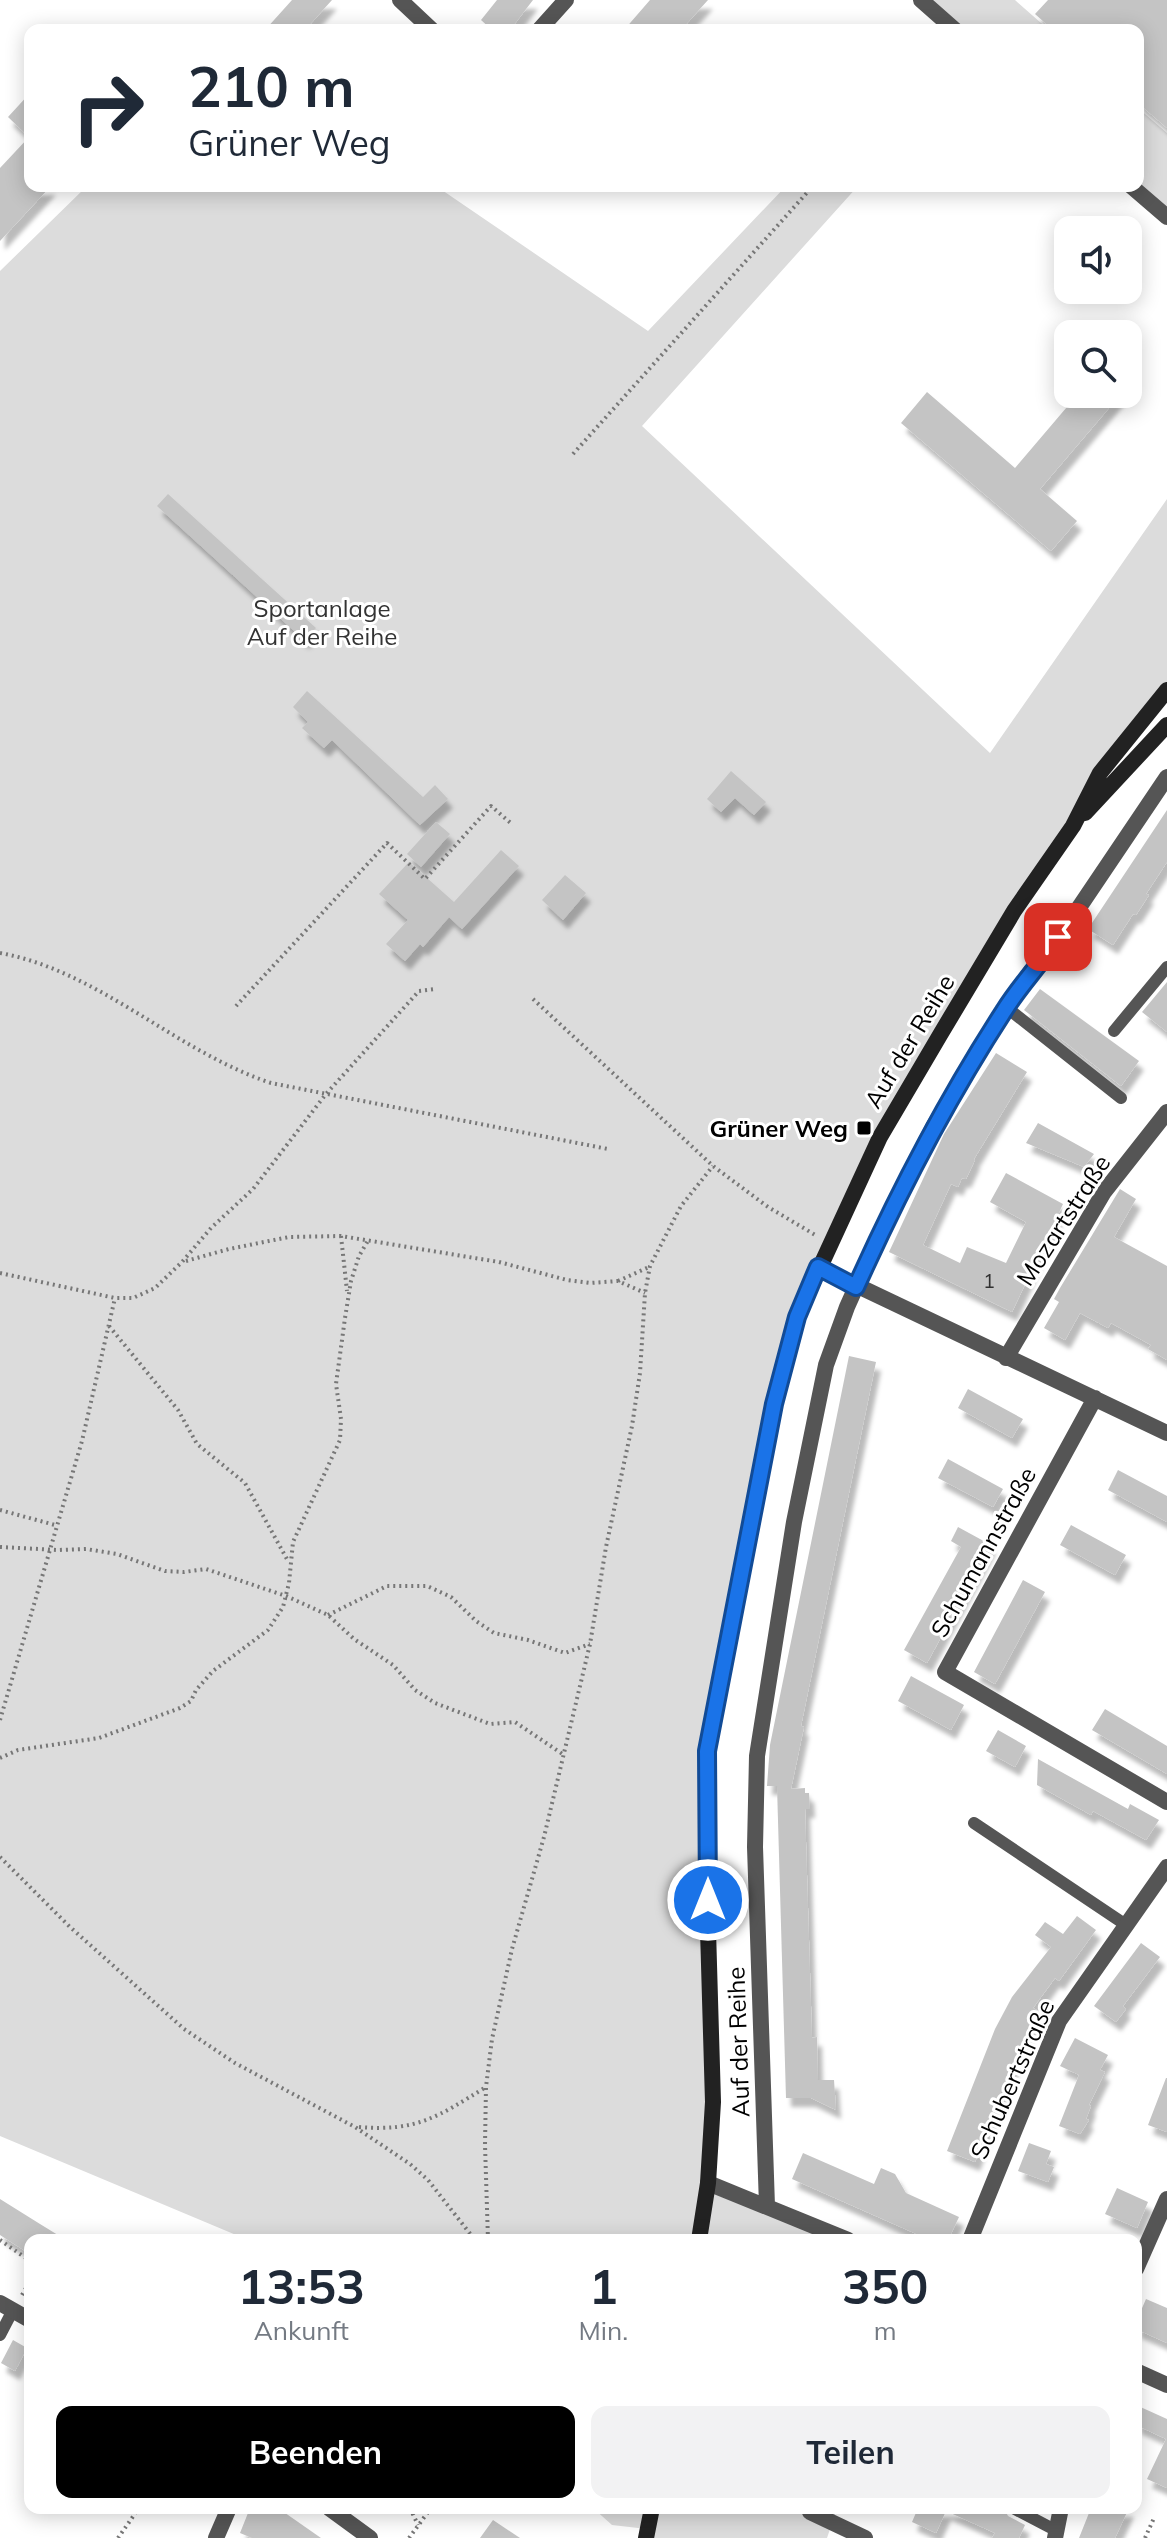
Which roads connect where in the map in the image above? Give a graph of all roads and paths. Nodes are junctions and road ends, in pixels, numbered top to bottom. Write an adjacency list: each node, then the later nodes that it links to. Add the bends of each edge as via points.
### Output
1 (400, 0): 4 (street)
2 (566, 0): 5 (street)
3 (921, 0): 6 (street)
4 (426, 24)
5 (544, 24)
6 (948, 24)
7 (808, 192): 10 (path)
8 (1138, 192): 9 (street)
9 (1167, 217)
10 (573, 454)
11 (1167, 690): 15 (main road, Auf der Reihe, via 1100,773)
12 (1167, 725): 15 (main road, Auf der Reihe)
13 (1167, 777): 21 (street, Auf der Reihe)
14 (513, 825): 20 (path, via 491,806 425,879 387,843)
15 (1073, 826): 30 (main road, Auf der Reihe, via 1014,911 895,1111)
16 (0, 953): 23 (path, via 42,963 91,987 241,1073)
17 (1167, 967): 22 (lane)
18 (436, 989): 23 (path, via 419,991)
19 (533, 999): 27 (path)
20 (236, 1006)
21 (1006, 1007): 24 (lane); 36 (street, Auf der Reihe, via 933,1127)
22 (1114, 1031)
23 (326, 1094): 26 (path); 31 (path, via 253,1189)
24 (1121, 1098)
25 (1167, 1112): 41 (street, Mozartstraße, via 1104,1192)
26 (608, 1149)
27 (713, 1166): 30 (path); 32 (path, via 681,1206)
28 (341, 1236): 29 (path); 31 (path, via 289,1237); 38 (path)
29 (369, 1239): 35 (path, via 578,1282); 38 (path)
30 (829, 1244): 33 (main road, Auf der Reihe)
31 (182, 1262): 39 (path, via 155,1288 133,1298)
32 (650, 1266): 35 (path); 37 (path)
33 (818, 1267): 36 (street); 62 (main road, Auf der Reihe, via 797,1317 774,1404 707,1751 713,2102)
34 (0, 1273): 39 (path)
35 (618, 1281): 37 (path)
36 (856, 1287): 41 (street); 64 (street, Auf der Reihe, via 826,1365 794,1522 757,1756 755,1847)
37 (645, 1293): 51 (path, via 632,1426)
38 (348, 1297): 48 (path, via 336,1384 340,1440 298,1529)
39 (115, 1298): 40 (path)
40 (109, 1325): 45 (path); 48 (path, via 178,1410 197,1444 245,1483)
41 (1006, 1358): 42 (street)
42 (1095, 1398): 43 (street); 55 (street, Schumannstraße, via 945,1672)
43 (1167, 1433)
44 (0, 1510): 45 (path)
45 (57, 1526): 47 (path)
46 (0, 1547): 47 (path)
47 (51, 1550): 49 (path, via 101,1551 165,1571 206,1569); 52 (path)
48 (289, 1563): 49 (path)
49 (286, 1596): 50 (path); 54 (path, via 268,1630 213,1671 180,1708 99,1738 18,1750)
50 (328, 1615): 51 (path, via 387,1586 427,1586 451,1597 494,1633 565,1653); 53 (path, via 435,1703 490,1724 515,1722)
51 (590, 1644): 53 (path)
52 (0, 1720)
53 (564, 1755): 60 (path, via 498,2008)
54 (0, 1758)
55 (1167, 1802)
56 (974, 1823): 59 (lane)
57 (0, 1857): 61 (path, via 184,2029 263,2080)
58 (1167, 1867): 59 (street, Schubertstraße)
59 (1126, 1925): 69 (street, Schubertstraße, via 1059,2021)
60 (486, 2087): 61 (path, via 428,2121 380,2129); 66 (path)
61 (355, 2127): 65 (path, via 421,2172)
62 (708, 2183): 64 (street); 67 (main road, Auf der Reihe)
63 (1167, 2199): 71 (street)
64 (767, 2206): 68 (street)
65 (470, 2234)
66 (488, 2234)
67 (700, 2234)
68 (834, 2234)
69 (972, 2234)
70 (0, 2240): 72 (path)
71 (1142, 2255)
72 (24, 2257)
73 (7, 2307): 74 (lane)
74 (0, 2335)
75 (1142, 2374): 76 (street)
76 (1167, 2385)
77 (135, 2514): 89 (path)
78 (226, 2514): 90 (street)
79 (337, 2514): 91 (street)
80 (413, 2514): 87 (path)
81 (426, 2514): 87 (path)
82 (651, 2514): 93 (main road)
83 (814, 2514): 94 (street)
84 (1023, 2514): 88 (lane)
85 (1060, 2514): 88 (street)
86 (1154, 2518): 95 (path)
87 (418, 2525): 92 (path)
88 (1056, 2534)
89 (118, 2538)
90 (216, 2538)
91 (370, 2538)
92 (409, 2538)
93 (646, 2538)
94 (865, 2538)
95 (1145, 2538)

